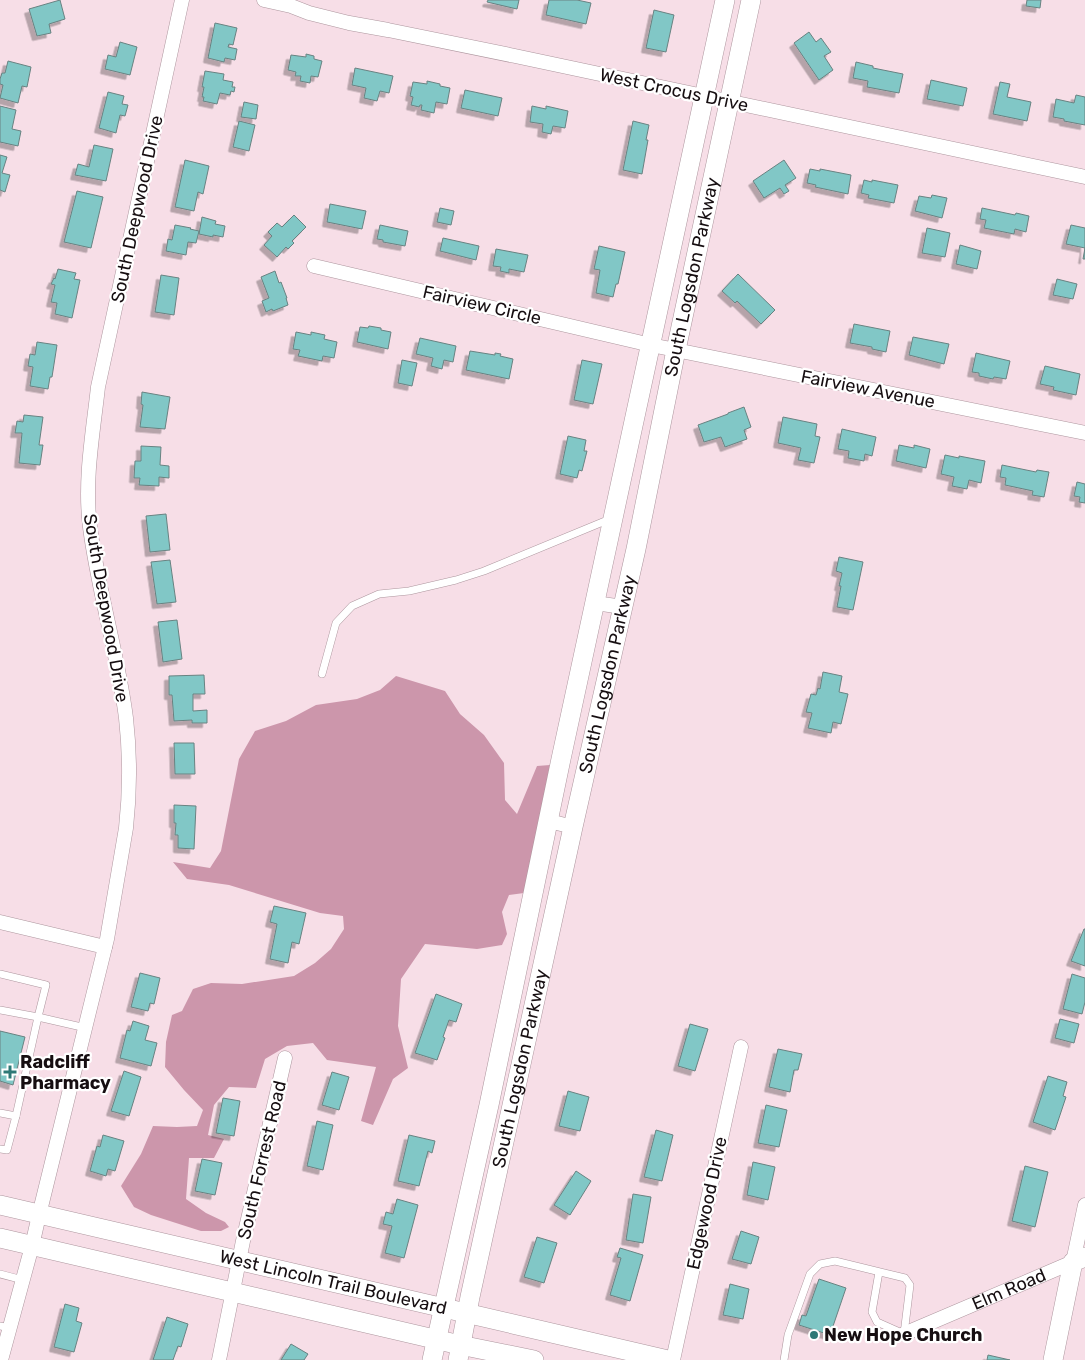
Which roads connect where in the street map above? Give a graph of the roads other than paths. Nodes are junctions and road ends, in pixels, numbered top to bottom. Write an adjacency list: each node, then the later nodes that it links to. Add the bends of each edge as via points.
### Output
1 (182, 0): 19 (street, South Deepwood Drive, via 98,387 90,462 90,527 124,709 128,756 126,828)
2 (264, 0): 5 (street, West Crocus Drive, via 349,23)
3 (725, 0): 5 (main road, South Logsdon Parkway)
4 (751, 0): 6 (main road, South Logsdon Parkway)
5 (705, 96): 6 (street, West Crocus Drive); 9 (main road, South Logsdon Parkway)
6 (729, 102): 7 (street, West Crocus Drive); 10 (main road, South Logsdon Parkway)
7 (1085, 177)
8 (314, 266): 9 (street, Fairview Circle)
9 (651, 345): 10 (street, Fairview Avenue); 12 (main road, South Logsdon Parkway)
10 (676, 350): 11 (street, Fairview Avenue); 14 (main road, South Logsdon Parkway)
11 (1085, 433)
12 (613, 518): 13 (main road, South Logsdon Parkway); 15 (lane, via 484,572 409,591 378,594 352,606 336,623)
13 (595, 603): 14 (street); 16 (main road, South Logsdon Parkway)
14 (623, 607): 17 (main road, South Logsdon Parkway)
15 (322, 674)
16 (549, 821): 17 (street); 40 (main road, South Logsdon Parkway)
17 (573, 827): 41 (main road, South Logsdon Parkway)
18 (0, 922): 19 (street)
19 (105, 947): 23 (street, South Deepwood Drive)
20 (0, 974): 22 (lane, via 46,985)
21 (0, 1010): 22 (lane)
22 (38, 1016): 23 (lane); 27 (lane)
23 (86, 1028): 31 (street, South Deepwood Drive)
24 (741, 1047): 51 (street, Edgewood Drive)
25 (285, 1058): 35 (street, South Forrest Road)
26 (0, 1113): 27 (lane)
27 (16, 1116): 28 (lane, via 7,1150)
28 (0, 1149)
29 (1085, 1205): 34 (street)
30 (0, 1206): 31 (main road, West Lincoln Trail Boulevard)
31 (39, 1215): 33 (street, South Deepwood Drive); 35 (main road, West Lincoln Trail Boulevard)
32 (0, 1238): 33 (main road, West Lincoln Trail Boulevard)
33 (32, 1246): 38 (street, South Deepwood Drive); 39 (main road, West Lincoln Trail Boulevard)
34 (1079, 1260): 43 (street, Elm Road); 53 (main road)
35 (240, 1262): 39 (street, South Forrest Road); 40 (main road, West Lincoln Trail Boulevard)
36 (879, 1272): 43 (lane, via 872,1312 877,1322); 43 (lane, via 904,1278 910,1285); 52 (lane, via 835,1261 820,1264 810,1274 788,1335)
37 (0, 1274): 38 (lane)
38 (23, 1280): 42 (street, South Deepwood Drive)
39 (234, 1292): 44 (main road, West Lincoln Trail Boulevard); 47 (street, South Forrest Road)
40 (443, 1308): 41 (main road, West Lincoln Trail Boulevard); 44 (main road, South Logsdon Parkway)
41 (466, 1314): 45 (main road, South Logsdon Parkway); 50 (main road, West Lincoln Trail Boulevard)
42 (5, 1327): 46 (street, South Deepwood Drive)
43 (904, 1334)
44 (435, 1339): 45 (main road, West Lincoln Trail Boulevard); 48 (main road, South Logsdon Parkway)
45 (459, 1353): 49 (main road, West Lincoln Trail Boulevard)
46 (1, 1360)
47 (219, 1360)
48 (432, 1360)
49 (534, 1360)
50 (668, 1360)
51 (673, 1360)
52 (784, 1360)
53 (1053, 1360)

